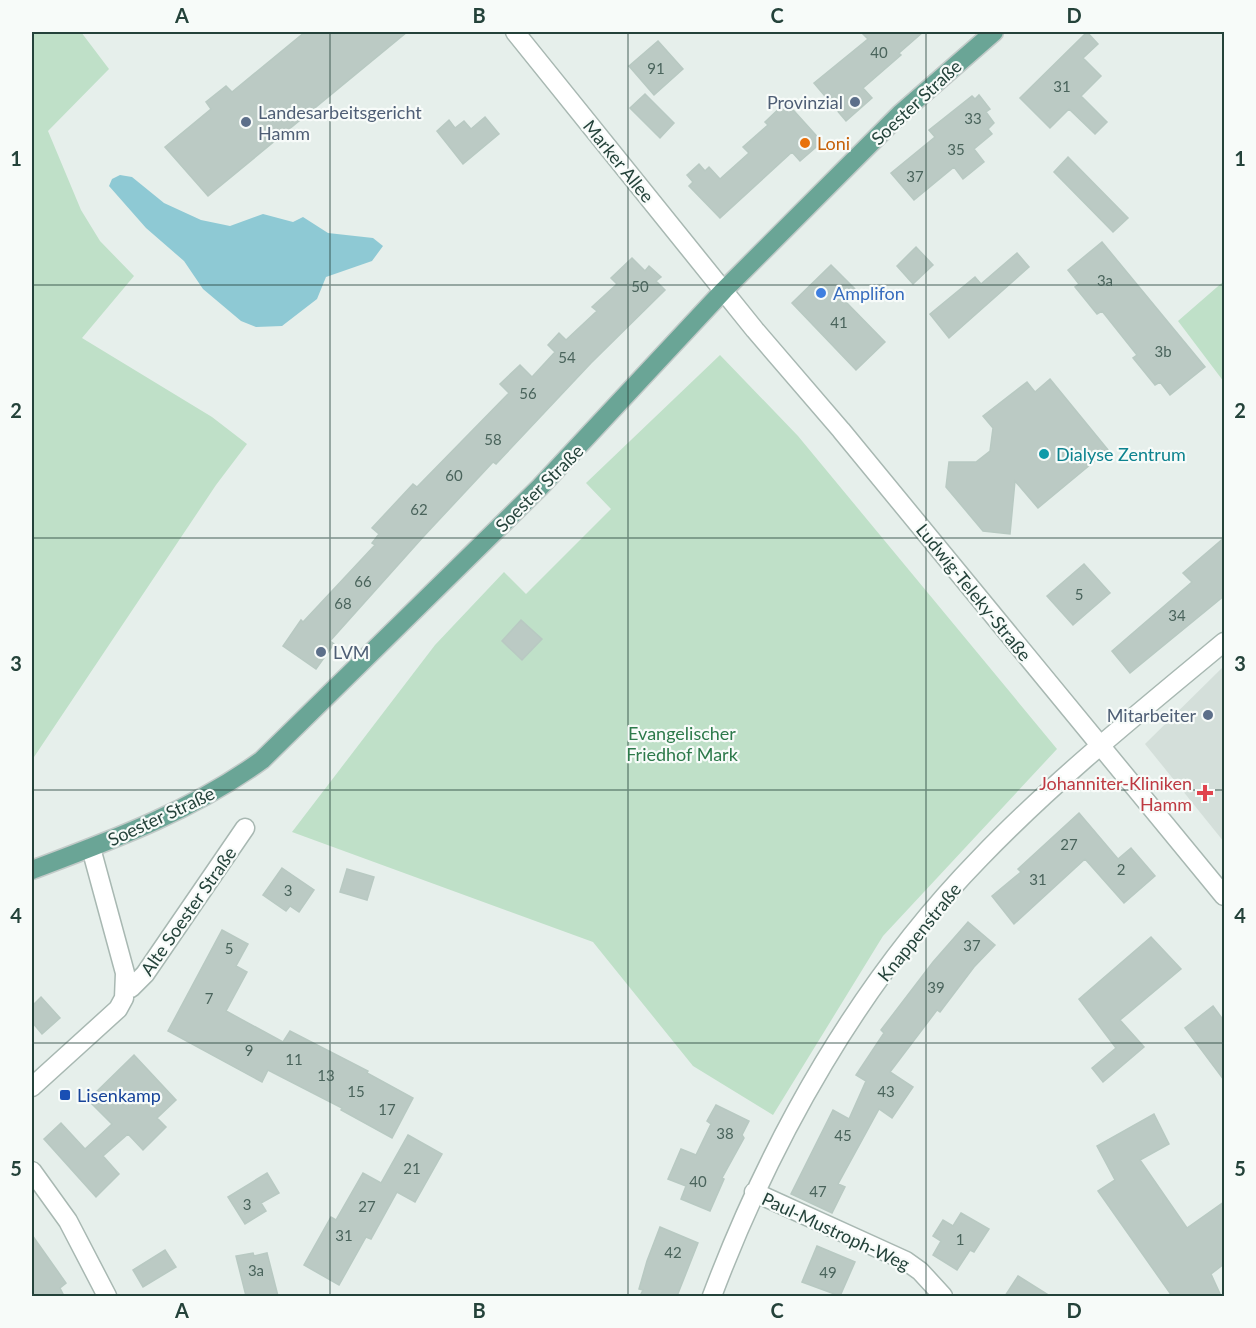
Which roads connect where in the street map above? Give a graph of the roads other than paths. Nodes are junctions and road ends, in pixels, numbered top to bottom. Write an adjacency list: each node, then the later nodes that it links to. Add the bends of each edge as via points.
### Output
1 (515, 32): 3 (street, Marker Allee)
2 (992, 32): 3 (main road, Soester Straße, via 900,114)
3 (724, 290): 5 (street, Ludwig-Teleky-Straße); 7 (main road, Soester Straße, via 549,479 262,760 189,807)
4 (1224, 642): 5 (street, Knappenstraße)
5 (1102, 746): 9 (street, Ludwig-Teleky-Straße); 13 (street, Knappenstraße, via 1073,768 979,859 900,951 838,1040)
6 (245, 828): 10 (street, Alte Soester Straße, via 145,974)
7 (91, 848): 8 (main road, Soester Straße); 10 (street, Alte Soester Straße)
8 (32, 870)
9 (1224, 896)
10 (126, 988): 11 (street, Alte Soester Straße, via 118,1009)
11 (32, 1087)
12 (32, 1171): 14 (street, via 68,1221)
13 (754, 1192): 15 (street, Knappenstraße); 16 (street, Paul-Mustroph-Weg, via 906,1261)
14 (107, 1296)
15 (712, 1296)
16 (944, 1296)

